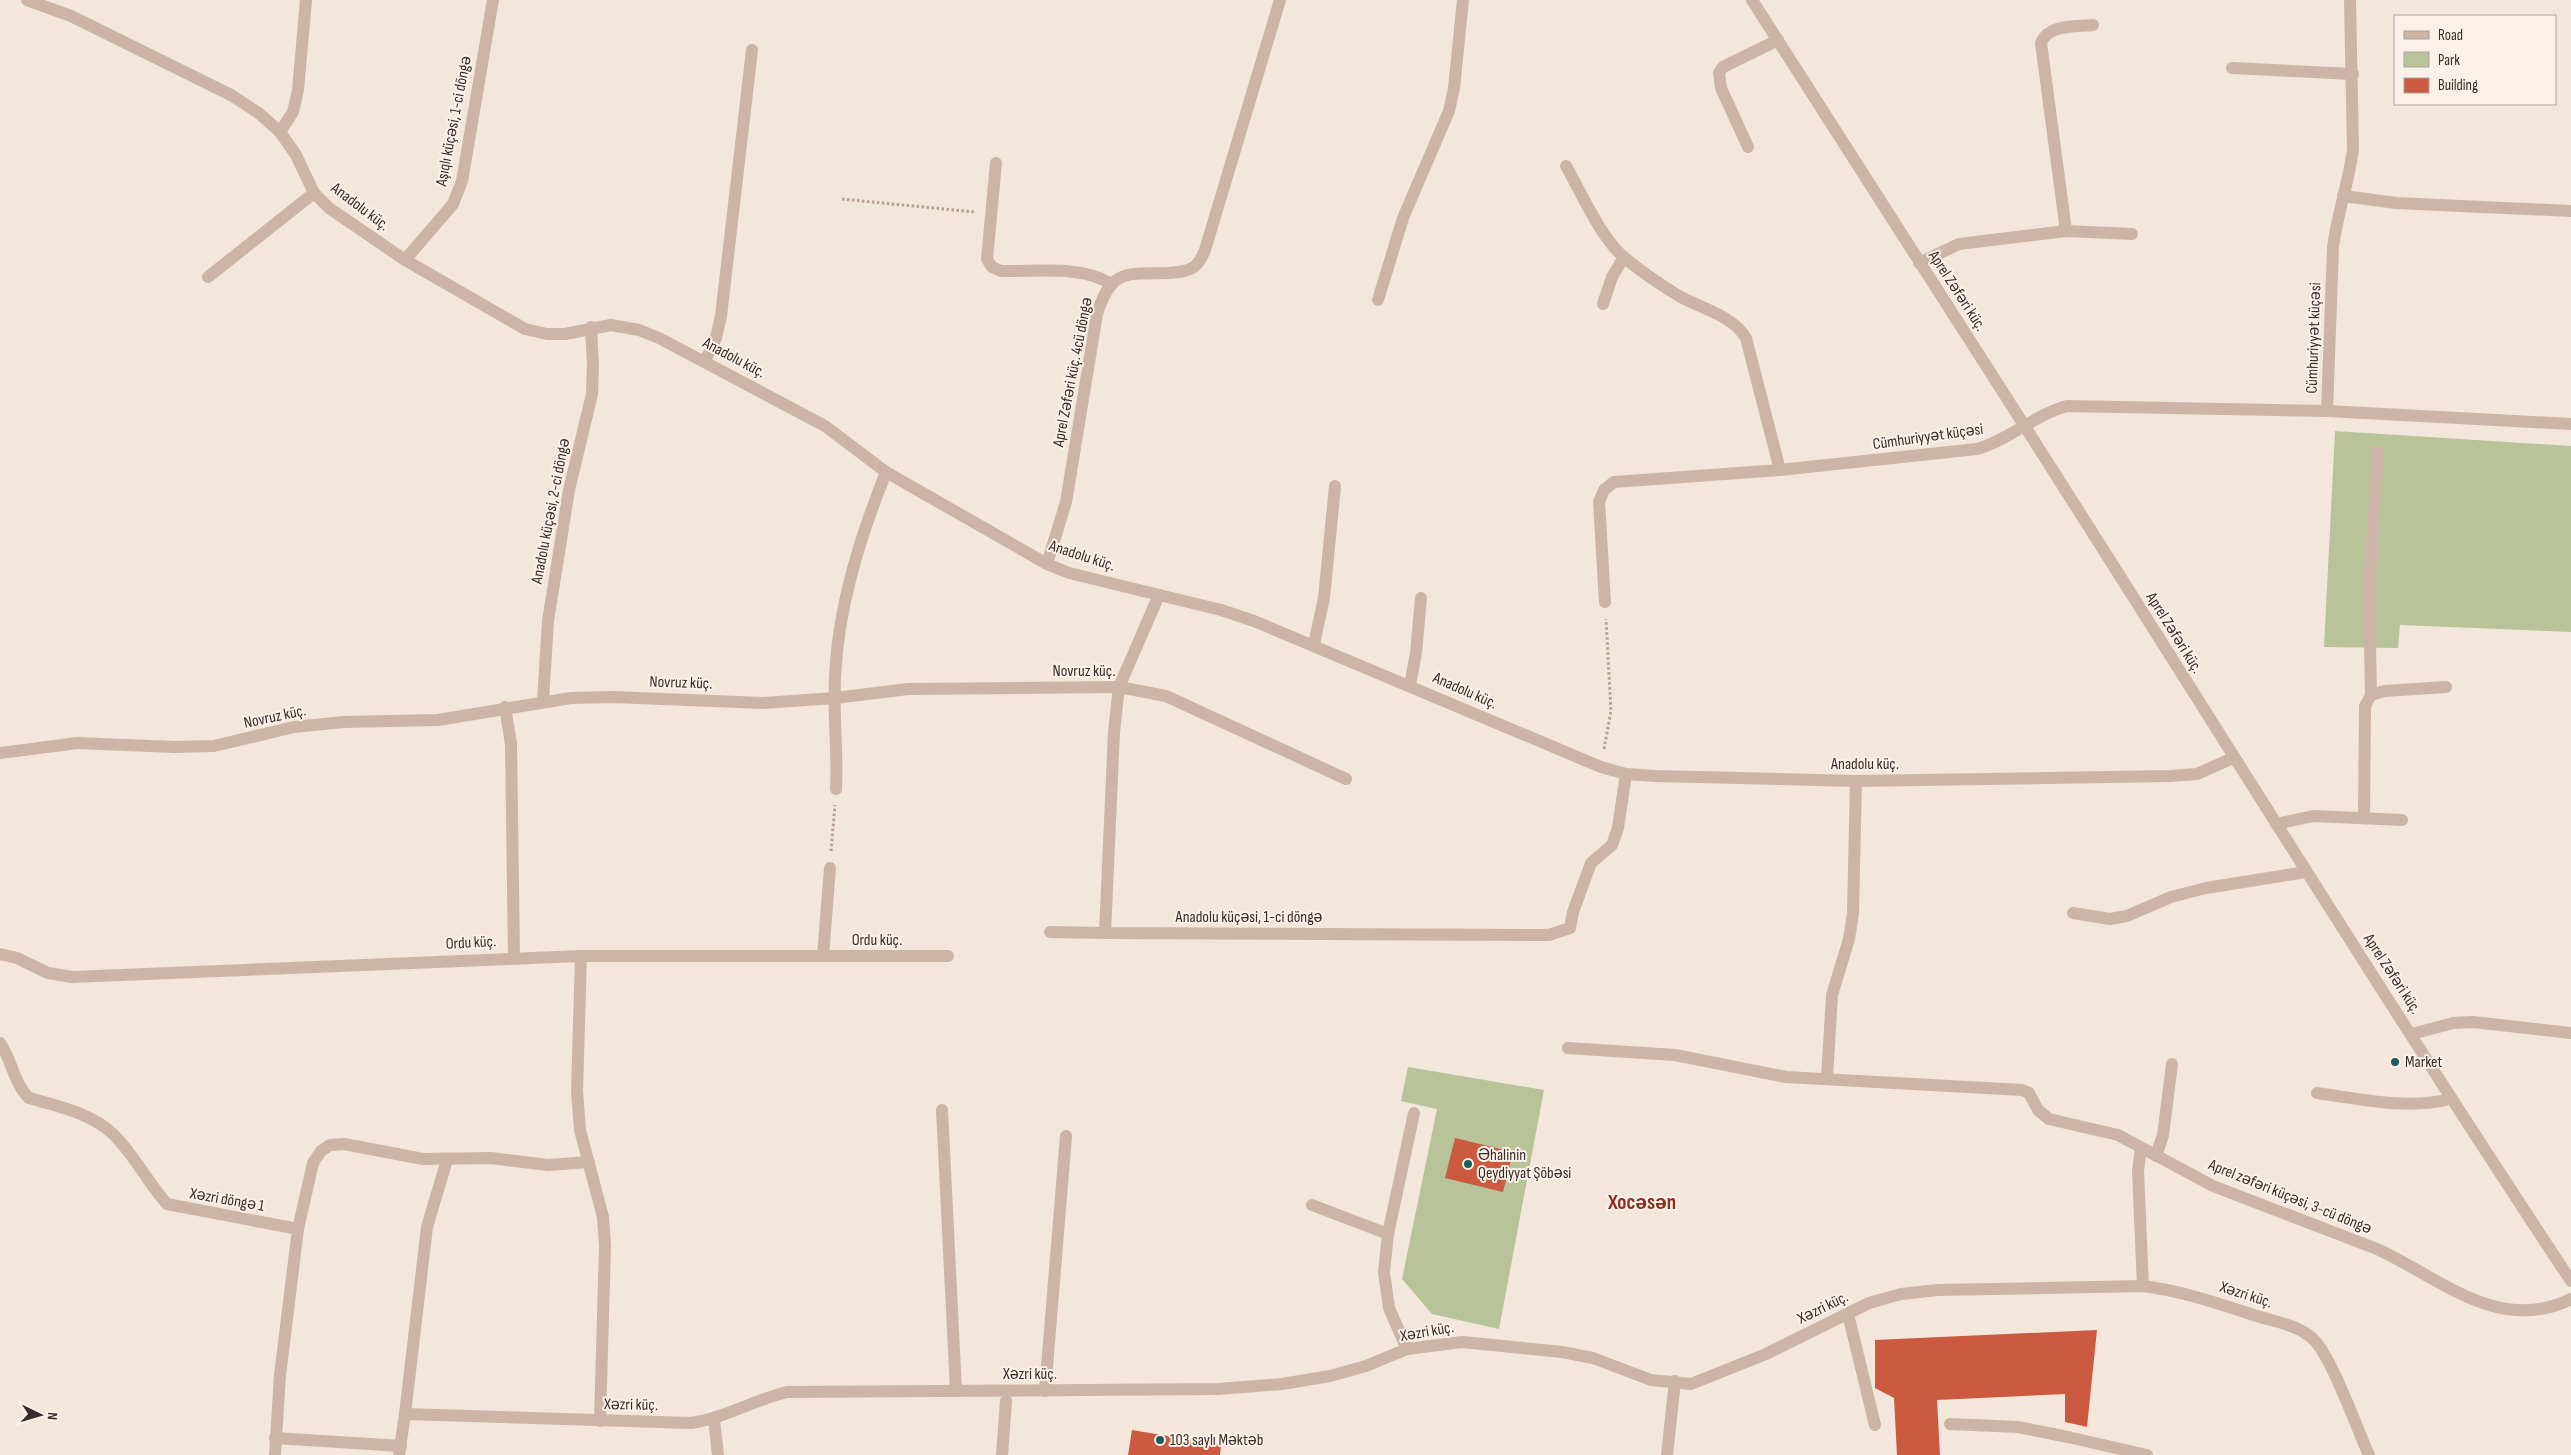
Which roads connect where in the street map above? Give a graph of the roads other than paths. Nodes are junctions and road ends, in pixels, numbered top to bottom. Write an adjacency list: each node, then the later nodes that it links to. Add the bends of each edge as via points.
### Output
1 (27, 0): 13 (street, Anadolu küç., via 71,16 231,95)
2 (306, 0): 13 (street, via 298,90 293,112)
3 (493, 0): 23 (street, Aşıqlı küçəsi, 1-ci döngə, via 462,180 453,204)
4 (1280, 0): 26 (street, Aprel Zəfəri küç. 4cü döngə, via 1206,250 1196,266 1180,272 1128,274)
5 (1463, 0): 27 (street, via 1449,110 1403,218)
6 (1752, 0): 9 (street, Aprel Zəfəri küç.)
7 (2350, 0): 12 (street, Cümhuriyyət küçəsi)
8 (2093, 24): 20 (street, via 2054,29 2044,35 2041,43)
9 (1778, 40): 14 (street, via 1723,67 1719,73 1721,88); 24 (street, Aprel Zəfəri küç.)
10 (752, 50): 30 (street, via 721,316 716,338)
11 (2232, 68): 12 (street)
12 (2353, 74): 18 (street, Cümhuriyyət küçəsi, via 2352,149 2350,173)
13 (280, 132): 17 (street, Anadolu küç., via 296,155)
14 (1748, 148)
15 (996, 163): 26 (street, via 987,259 992,267 1001,271 1085,273 1101,277)
16 (1566, 166): 22 (street, via 1608,239)
17 (314, 193): 23 (street, Anadolu küç., via 329,208); 25 (street)
18 (2343, 196): 19 (street, via 2396,203); 31 (street, Cümhuriyyət küçəsi, via 2333,248)
19 (2571, 211)
20 (2066, 231): 21 (street); 24 (street, via 1959,244)
21 (2132, 234)
22 (1624, 258): 28 (street, via 1612,277); 35 (street, via 1680,296 1732,322 1741,330 1746,338)
23 (405, 260): 29 (street, Anadolu küç., via 524,329 565,334)
24 (1919, 263): 33 (street, Aprel Zəfəri küç.)
25 (208, 277)
26 (1110, 284): 38 (street, Aprel Zəfəri küç. 4cü döngə, via 1097,314 1066,502)
27 (1378, 300)
28 (1603, 304)
29 (591, 327): 30 (street, Anadolu küç., via 611,325 639,330); 48 (street, Anadolu küçəsi, 2-ci döngə, via 592,394 569,490 548,621)
30 (705, 361): 36 (street, Anadolu küç., via 825,426)
31 (2327, 411): 32 (street); 33 (street, Cümhuriyyət küçəsi, via 2067,406 2049,411)
32 (2571, 424)
33 (2024, 425): 35 (street, Cümhuriyyət küçəsi, via 1993,444 1976,449); 51 (street, Aprel Zəfəri küç.)
34 (2378, 452): 46 (street, via 2369,591)
35 (1780, 470): 41 (street, Cümhuriyyət küçəsi, via 1614,482 1604,490 1599,502)
36 (886, 472): 38 (street, Anadolu küç.); 47 (street, via 854,562 837,654)
37 (1335, 486): 42 (street, via 1324,598)
38 (1047, 564): 39 (street, Anadolu küç.)
39 (1158, 595): 42 (street, Anadolu küç., via 1221,610); 44 (street)
40 (1421, 598): 43 (street)
41 (1605, 602)
42 (1314, 644): 43 (street, Anadolu küç.)
43 (1410, 685): 52 (street, Anadolu küç., via 1600,767)
44 (1119, 687): 47 (street, Novruz küç., via 908,689); 53 (street, Novruz küç., via 1174,699); 63 (street)
45 (2446, 688): 46 (street)
46 (2371, 694): 56 (street, via 2365,706)
47 (836, 698): 48 (street, Novruz küç., via 763,703 613,697); 55 (street)
48 (543, 701): 49 (street, Novruz küç.)
49 (505, 707): 50 (street, Novruz küç., via 438,720 343,722 294,727 214,746 77,743); 68 (street, via 511,744)
50 (0, 753)
51 (2233, 758): 54 (street, Anadolu küç., via 2197,774 2170,776); 58 (street, Aprel Zəfəri küç.)
52 (1626, 774): 54 (street, Anadolu küç.); 63 (street, Anadolu küçəsi, 1-ci döngə, via 1618,828 1612,845 1591,864 1570,928 1549,935)
53 (1346, 779)
54 (1856, 781): 74 (street, via 1853,913 1832,995)
55 (836, 789)
56 (2364, 818): 57 (street); 58 (street, via 2313,816)
57 (2402, 820)
58 (2276, 824): 60 (street, Aprel Zəfəri küç.)
59 (830, 868): 66 (street)
60 (2306, 872): 61 (street, via 2206,888 2110,919); 70 (street, Aprel Zəfəri küç.)
61 (2073, 913)
62 (1050, 932): 63 (street)
63 (1105, 932)
64 (0, 954): 68 (street, Ordu küç., via 17,958 48,973 72,977)
65 (581, 956): 66 (street, Ordu küç.); 68 (street, Ordu küç.); 83 (street, via 577,1091 580,1130)
66 (823, 956): 67 (street, Ordu küç.)
67 (948, 956)
68 (514, 957)
69 (2571, 1033): 70 (street, via 2473,1022 2453,1023)
70 (2412, 1034): 76 (street, Aprel Zəfəri küç.)
71 (0, 1043): 85 (street, Xəzri döngə 1, via 21,1091 29,1098 89,1117 104,1127 114,1135 167,1204)
72 (1568, 1048): 74 (street, Aprel zəfəri küçəsi, 3-cü döngə, via 1710,1060 1761,1074)
73 (2172, 1064): 81 (street, via 2163,1135)
74 (1827, 1079): 80 (street, Aprel zəfəri küçəsi, 3-cü döngə, via 2022,1090 2029,1093 2038,1110 2049,1119 2118,1135)
75 (2317, 1093): 76 (street, via 2403,1104 2428,1104)
76 (2450, 1099): 87 (street, Aprel Zəfəri küç.)
77 (942, 1110): 94 (street)
78 (1414, 1113): 86 (street)
79 (1066, 1136): 93 (street)
80 (2142, 1148): 81 (street, Aprel zəfəri küçəsi, 3-cü döngə); 88 (street, via 2138,1171)
81 (2156, 1156): 89 (street, Aprel zəfəri küçəsi, 3-cü döngə, via 2213,1186 2392,1256 2457,1294 2483,1304 2528,1310 2558,1305)
82 (446, 1160): 83 (street, via 491,1158 548,1165); 85 (street, via 423,1159 344,1144 330,1145 313,1163); 96 (street, via 427,1228)
83 (589, 1162): 98 (street, via 603,1217 606,1246)
84 (1312, 1205): 86 (street)
85 (298, 1229): 101 (street)
86 (1388, 1234): 91 (street, via 1384,1272 1389,1308)
87 (2571, 1281)
88 (2143, 1286): 90 (street, Xəzri küç., via 1938,1290 1901,1294 1869,1303); 108 (street, Xəzri küç., via 2198,1297 2299,1329 2314,1340 2327,1359)
89 (2571, 1299)
90 (1848, 1314): 92 (street, Xəzri küç., via 1714,1377 1692,1384); 100 (street)
91 (1407, 1349): 92 (street, Xəzri küç., via 1462,1342 1562,1352 1593,1358 1651,1380); 93 (street, Xəzri küç., via 1339,1374 1282,1384 1218,1389)
92 (1675, 1381): 106 (street)
93 (1045, 1390): 94 (street, Xəzri küç.)
94 (956, 1391): 97 (street, Xəzri küç., via 787,1392)
95 (1006, 1401): 105 (street)
96 (405, 1414): 98 (street, Xəzri küç.); 102 (street)
97 (714, 1420): 98 (street, Xəzri küç., via 691,1423); 104 (street)
98 (600, 1421)
99 (1950, 1424): 107 (street, via 2018,1427)
100 (1875, 1426)
101 (275, 1438): 102 (street); 103 (street)
102 (400, 1450)
103 (275, 1455)
104 (718, 1455)
105 (1002, 1455)
106 (1666, 1455)
107 (2146, 1455)
108 (2369, 1455)

